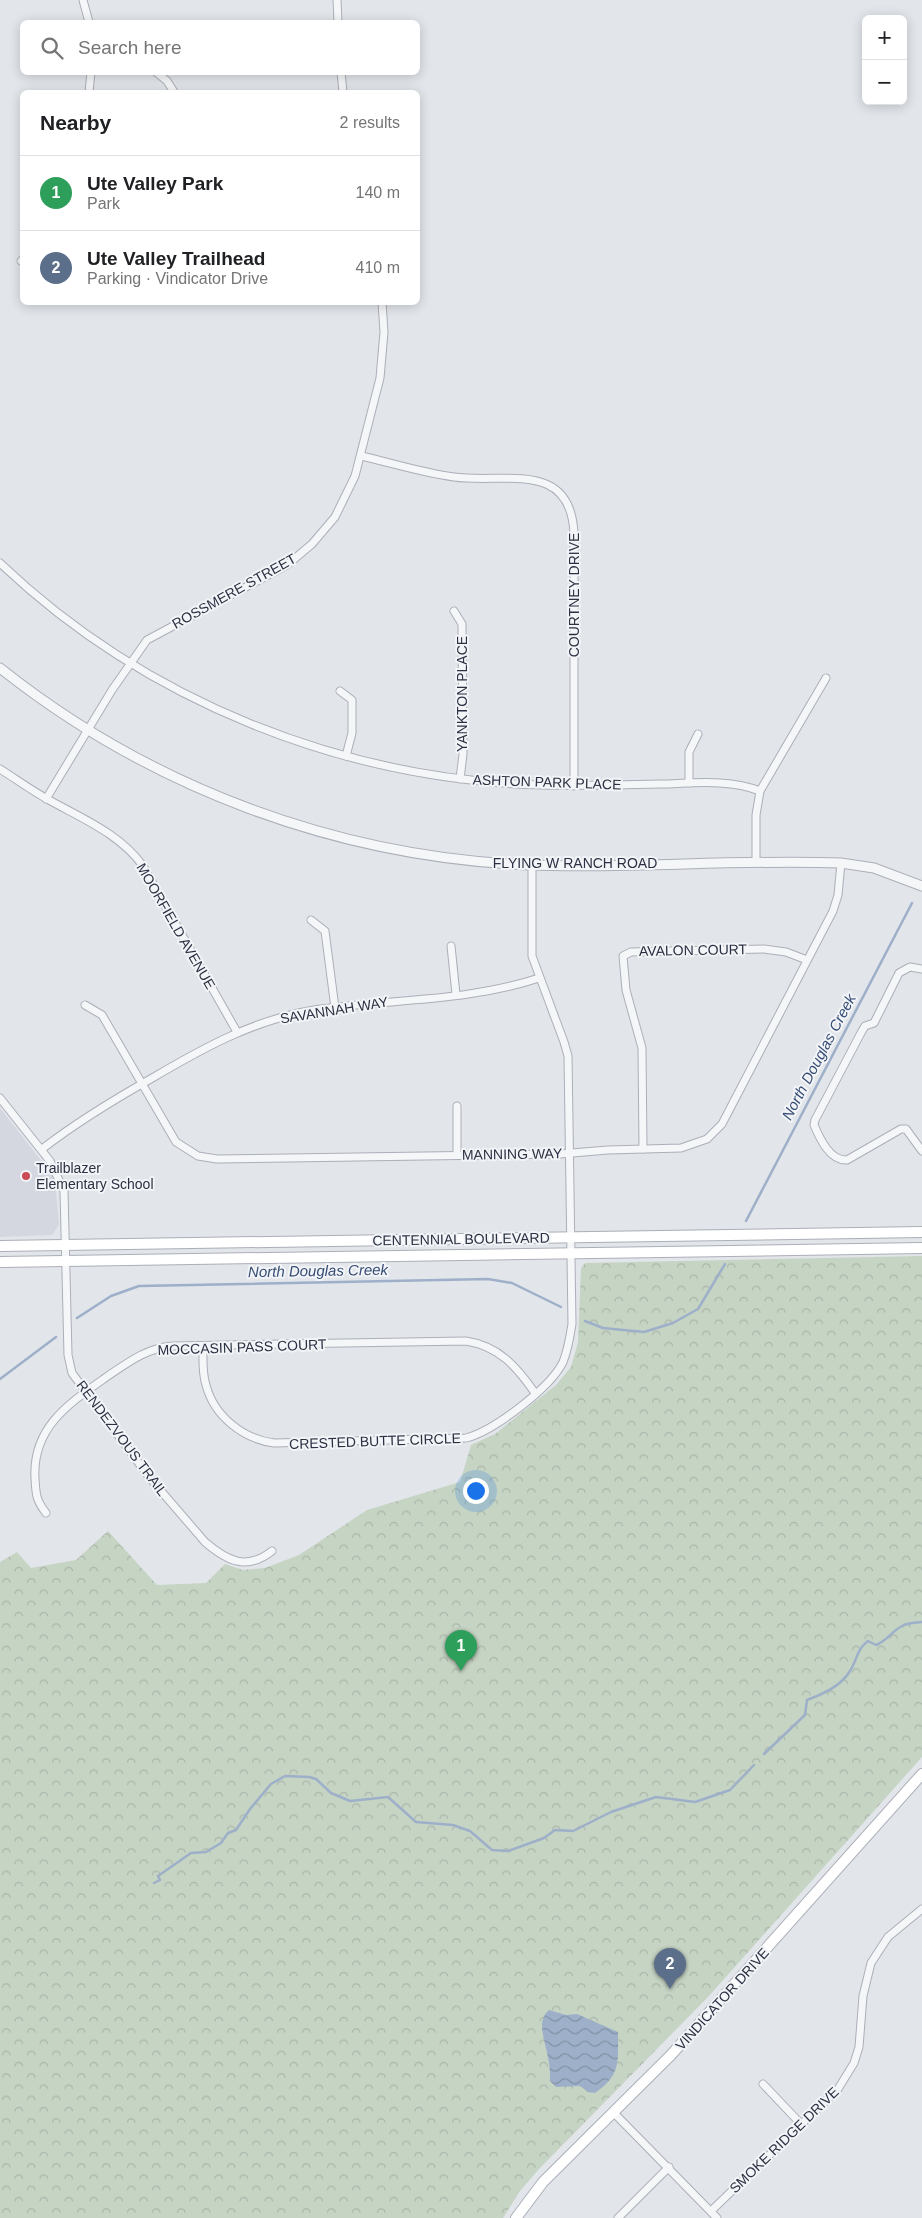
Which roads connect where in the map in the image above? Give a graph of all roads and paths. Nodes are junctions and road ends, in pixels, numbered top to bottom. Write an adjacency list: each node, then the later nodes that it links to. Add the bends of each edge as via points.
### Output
1 (83, 0): 3 (street)
2 (337, 0): 4 (street)
3 (88, 20)
4 (338, 20)
5 (91, 75): 8 (street)
6 (160, 75): 9 (street)
7 (341, 75): 10 (street)
8 (89, 90)
9 (173, 90)
10 (342, 90)
11 (382, 305): 12 (street, ROSSMERE STREET, via 382,362)
12 (361, 456): 15 (street, ROSSMERE STREET, via 341,506 328,526 303,552 287,565 155,634 146,640); 25 (street, COURTNEY DRIVE, via 456,477 534,479 557,491 569,506 574,534)
13 (0, 563): 15 (street, ASHTON PARK PLACE, via 81,630)
14 (454, 611): 23 (street, YANKTON PLACE, via 462,624)
15 (130, 663): 19 (street, ROSSMERE STREET); 21 (street, ASHTON PARK PLACE, via 248,723)
16 (0, 668): 19 (street, FLYING W RANCH ROAD)
17 (826, 678): 26 (street)
18 (340, 691): 21 (street, via 352,700 352,733)
19 (88, 731): 27 (street, ROSSMERE STREET); 30 (street, FLYING W RANCH ROAD, via 204,792 329,835 453,859)
20 (698, 734): 24 (street, via 689,752)
21 (346, 756): 23 (street, ASHTON PARK PLACE)
22 (0, 769): 27 (street, MOORFIELD AVENUE)
23 (460, 779): 25 (street, ASHTON PARK PLACE)
24 (688, 783): 25 (street, ASHTON PARK PLACE); 26 (street, ASHTON PARK PLACE, via 740,785)
25 (574, 786)
26 (760, 791): 28 (street, via 756,815)
27 (46, 799): 40 (street, MOORFIELD AVENUE, via 112,835 138,859)
28 (756, 863): 29 (street, FLYING W RANCH ROAD); 30 (street, FLYING W RANCH ROAD)
29 (841, 863): 31 (street, FLYING W RANCH ROAD, via 874,868); 34 (street, MANNING WAY, via 836,902)
30 (532, 865): 36 (street, CRESTED BUTTE CIRCLE, via 531,946)
31 (922, 886)
32 (310, 920): 39 (street, via 325,931)
33 (451, 946): 37 (street)
34 (807, 960): 45 (street, MANNING WAY, via 716,1132 691,1146); 45 (street, AVALON COURT, via 786,952 764,949 635,952 623,956 626,990 642,1048)
35 (922, 969): 46 (street, via 910,967 899,973 874,1023 862,1031 814,1125 833,1158 840,1161 902,1129 911,1134)
36 (539, 978): 37 (street, SAVANNAH WAY, via 502,989); 47 (street, CRESTED BUTTE CIRCLE, via 567,1049)
37 (456, 994): 39 (street, SAVANNAH WAY)
38 (85, 1005): 41 (street, MANNING WAY, via 102,1015)
39 (335, 1008): 40 (street, SAVANNAH WAY, via 279,1018)
40 (237, 1032): 41 (street, SAVANNAH WAY)
41 (141, 1084): 44 (street, SAVANNAH WAY, via 88,1115); 48 (street, MANNING WAY, via 176,1142 190,1153 207,1158)
42 (0, 1098): 44 (street, RENDEZVOUS TRAIL)
43 (457, 1106): 48 (street)
44 (42, 1149): 52 (street, RENDEZVOUS TRAIL, via 64,1191)
45 (643, 1149): 47 (street, MANNING WAY)
46 (922, 1151)
47 (569, 1154): 48 (street, MANNING WAY); 50 (street, CRESTED BUTTE CIRCLE)
48 (458, 1155)
49 (922, 1232): 50 (main road, CENTENNIAL BOULEVARD)
50 (570, 1237): 52 (main road, CENTENNIAL BOULEVARD); 54 (street, CRESTED BUTTE CIRCLE)
51 (0, 1246): 52 (main road, CENTENNIAL BOULEVARD)
52 (67, 1246): 56 (street, RENDEZVOUS TRAIL)
53 (922, 1248): 54 (main road, CENTENNIAL BOULEVARD)
54 (572, 1254): 56 (main road, CENTENNIAL BOULEVARD); 59 (street, CRESTED BUTTE CIRCLE, via 572,1324 567,1350 556,1373)
55 (0, 1262): 56 (main road, CENTENNIAL BOULEVARD)
56 (67, 1262): 58 (street, RENDEZVOUS TRAIL, via 68,1355 72,1373)
57 (203, 1346): 58 (street, MOCCASIN PASS COURT, via 164,1347 144,1352); 59 (street, MOCCASIN PASS COURT, via 472,1342 490,1347 506,1358 522,1373); 59 (street, CRESTED BUTTE CIRCLE, via 205,1385 215,1406 241,1432 262,1442 466,1438 495,1426)
58 (85, 1392): 60 (street, MOCCASIN PASS COURT, via 62,1410 45,1430 39,1443 36,1501); 61 (street, RENDEZVOUS TRAIL, via 149,1477 215,1551 228,1558 251,1563)
59 (535, 1393)
60 (46, 1513)
61 (272, 1551)
62 (922, 1774): 65 (main road, VINDICATOR DRIVE, via 714,2008)
63 (922, 1909): 66 (street, SMOKE RIDGE DRIVE, via 898,1926 878,1948 866,1980 862,2033 854,2063 838,2089)
64 (763, 2084): 66 (street)
65 (613, 2112): 67 (street); 69 (main road, VINDICATOR DRIVE, via 543,2182)
66 (800, 2123): 68 (street, SMOKE RIDGE DRIVE)
67 (668, 2167): 68 (street); 70 (street)
68 (711, 2211): 71 (street)
69 (516, 2218)
70 (618, 2218)
71 (717, 2218)

